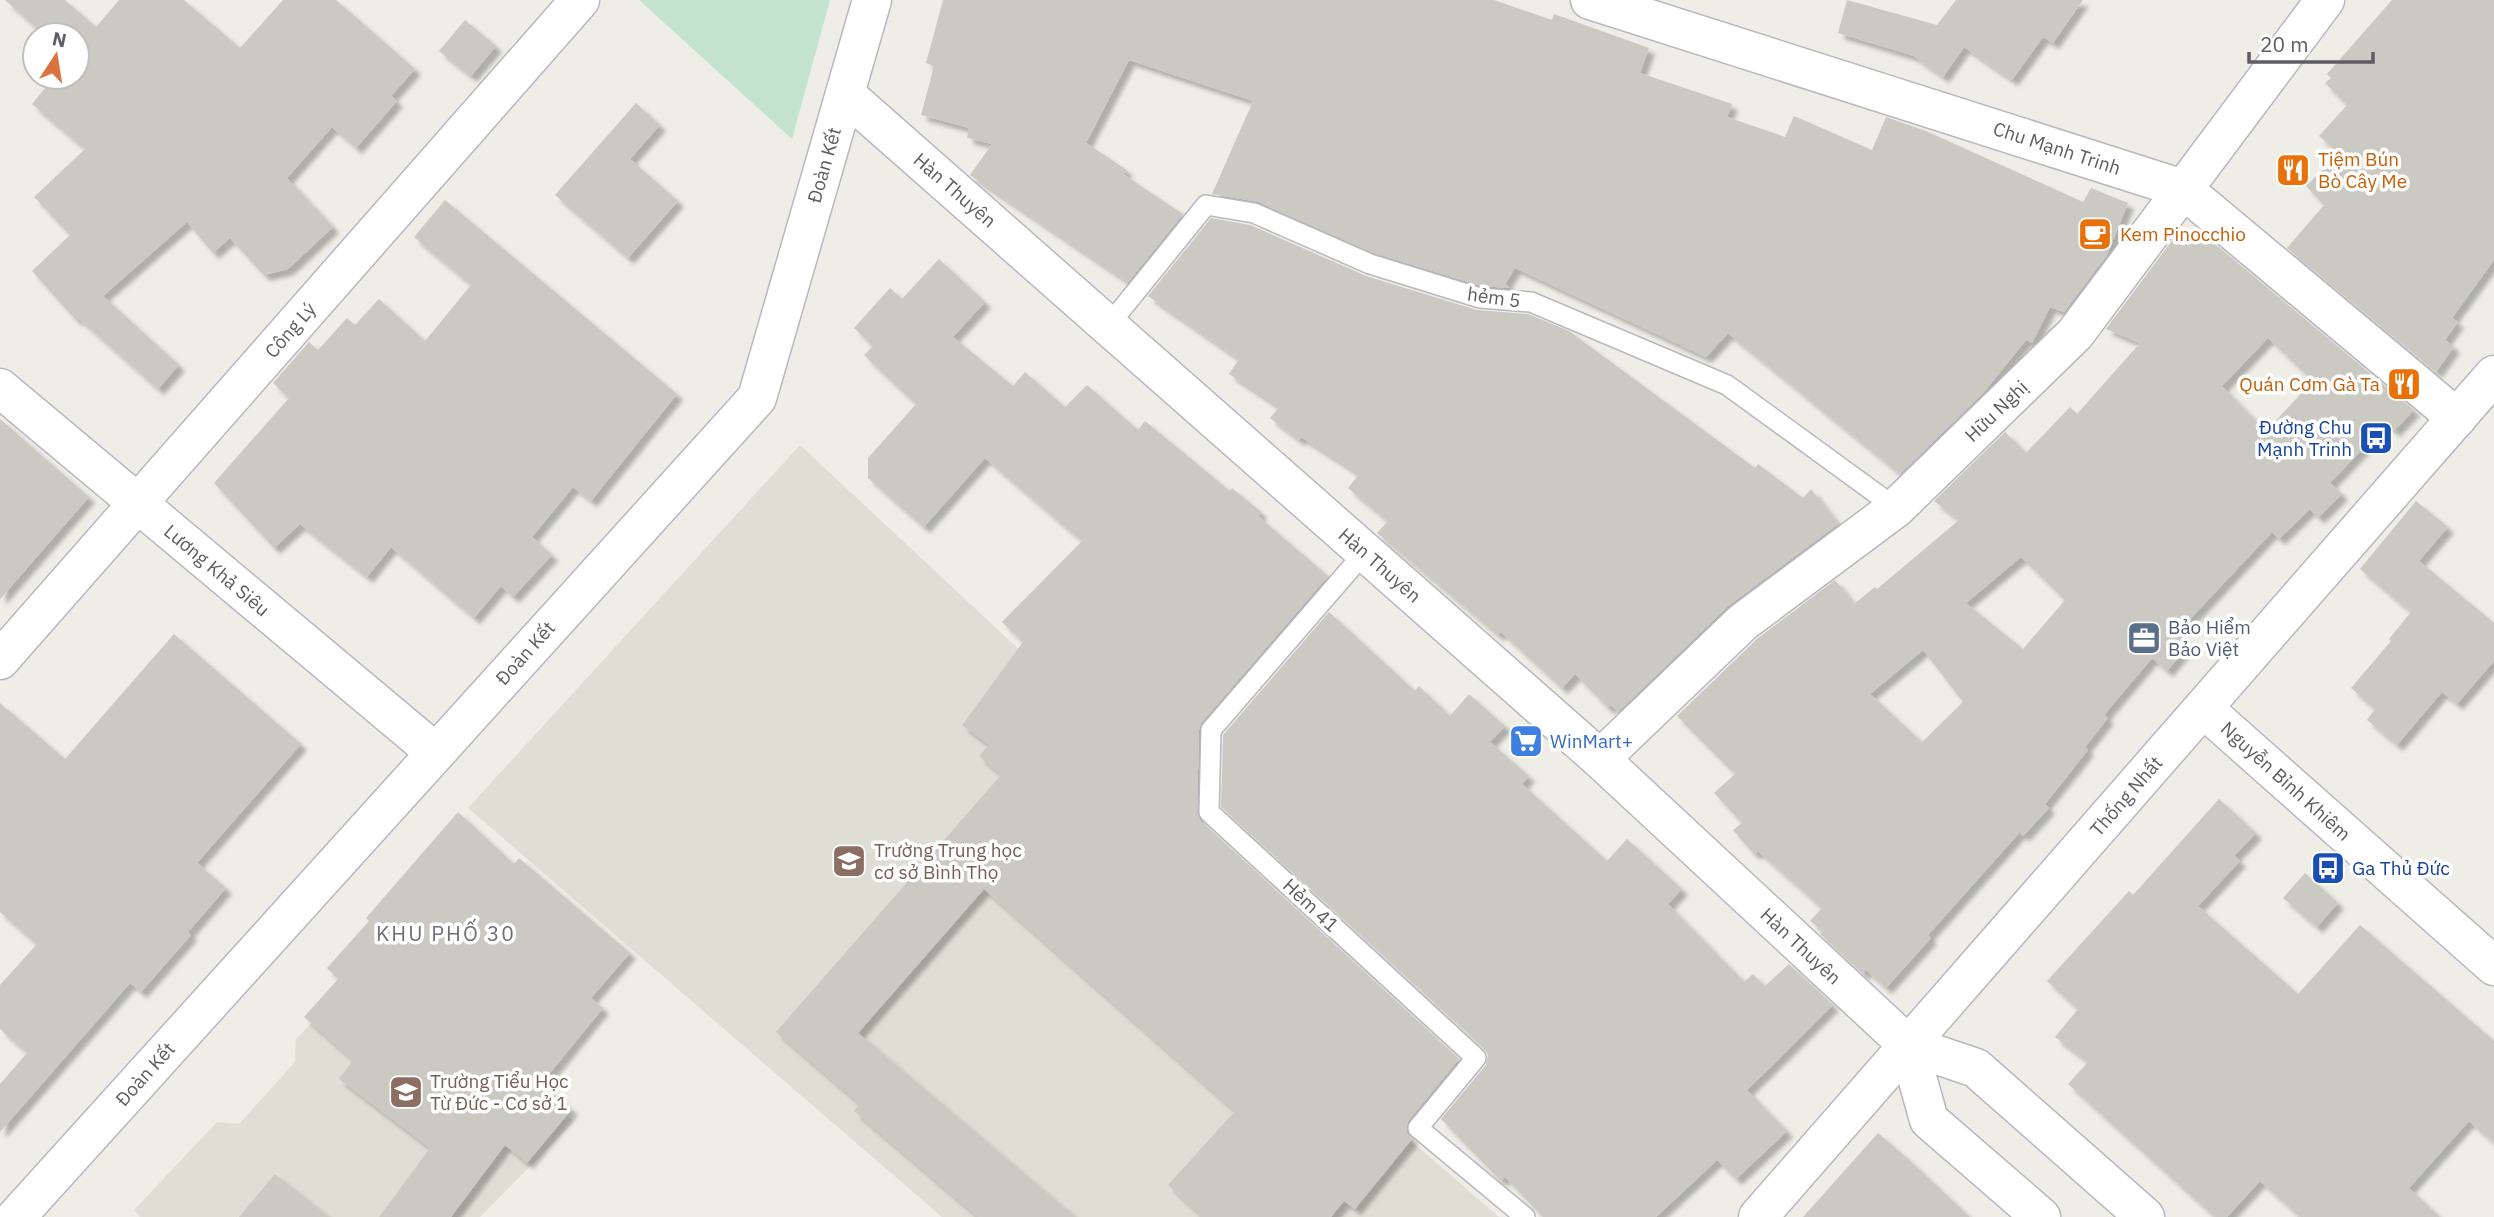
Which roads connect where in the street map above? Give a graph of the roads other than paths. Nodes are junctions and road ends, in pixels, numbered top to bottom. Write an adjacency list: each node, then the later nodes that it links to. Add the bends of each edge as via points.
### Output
1 (580, 0): 11 (street, Công Lý)
2 (872, 0): 5 (street, Đoàn Kết)
3 (1590, 0): 6 (street, Chu Mạnh Trinh)
4 (2325, 0): 6 (street, Hữu Nghị)
5 (845, 93): 7 (street, Hàn Thuyên); 16 (street, Đoàn Kết, via 757,398)
6 (2183, 189): 10 (street, Chu Mạnh Trinh); 12 (street, Hữu Nghị, via 2075,334)
7 (1108, 326): 12 (lane, hẻm 5, via 1206,205 1254,213 1370,264 1480,298 1531,302 1727,385); 13 (street, Hàn Thuyên)
8 (2494, 375): 10 (street, Thống Nhất)
9 (0, 388): 11 (street, Lương Khả Siêu)
10 (2457, 418): 15 (street, Thống Nhất)
11 (137, 503): 14 (street, Công Lý); 16 (street, Lương Khả Siêu)
12 (1896, 508): 17 (street, Hữu Nghị, via 1743,622)
13 (1365, 552): 17 (street, Hàn Thuyên); 21 (lane, Hẻm 41, via 1211,730 1209,812 1476,1058 1418,1128)
14 (0, 660)
15 (2203, 708): 18 (street, Nguyễn Bỉnh Khiêm); 19 (street, Thống Nhất)
16 (435, 752): 20 (street, Đoàn Kết)
17 (1600, 759): 19 (street, Hàn Thuyên)
18 (2494, 967)
19 (1908, 1045): 22 (street, Thống Nhất); 23 (street, via 1929,1120); 24 (street, Hàn Thuyên, via 1976,1068)
20 (16, 1217)
21 (1525, 1217)
22 (1758, 1217)
23 (2041, 1217)
24 (2145, 1217)

